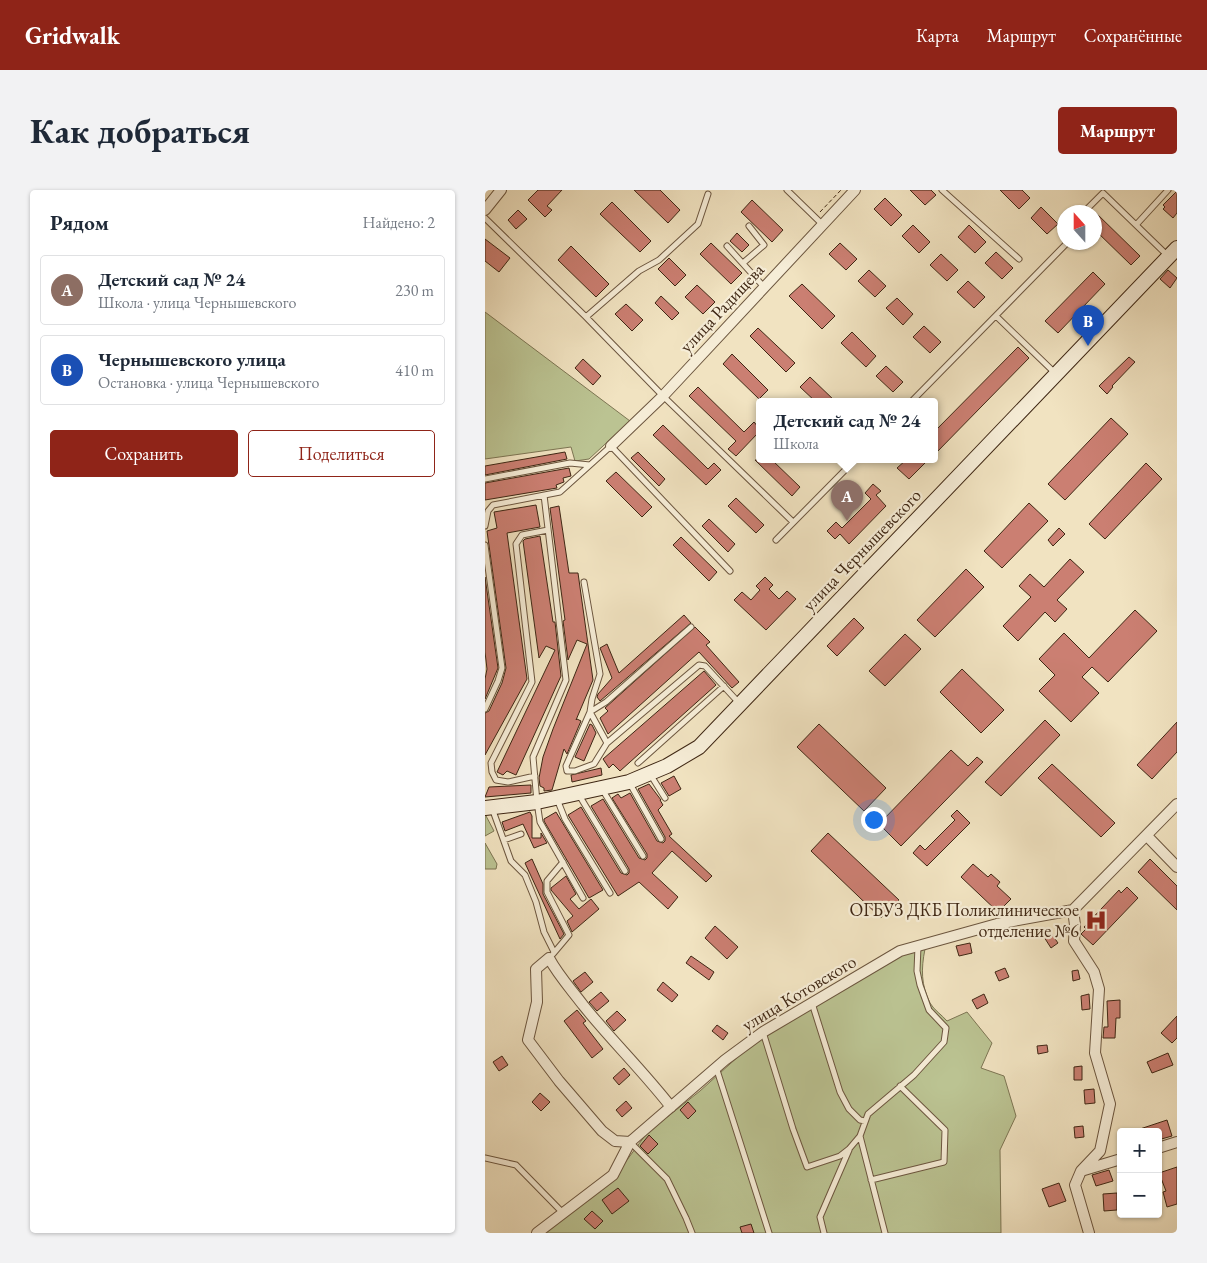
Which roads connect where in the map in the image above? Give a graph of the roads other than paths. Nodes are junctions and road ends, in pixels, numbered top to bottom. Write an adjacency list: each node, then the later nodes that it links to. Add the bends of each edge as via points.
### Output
1 (501, 190): 8 (street)
2 (787, 190): 10 (lane)
3 (855, 190): 10 (street, улица Радищева)
4 (942, 190): 16 (lane)
5 (1168, 190): 11 (lane)
6 (708, 194): 19 (lane, via 698,224 659,260 639,271)
7 (1091, 205): 11 (lane, via 1103,193)
8 (485, 210)
9 (485, 218): 19 (lane)
10 (819, 221): 18 (street, улица Радищева)
11 (1136, 225): 15 (lane)
12 (749, 226): 17 (lane, via 764,245)
13 (727, 246): 17 (lane)
14 (1060, 250): 20 (lane)
15 (1173, 252): 21 (street, улица Чернышевского)
16 (1019, 259)
17 (743, 263): 18 (lane)
18 (764, 287): 22 (street, улица Радищева)
19 (586, 316): 22 (lane)
20 (996, 316): 21 (lane); 23 (lane)
21 (1057, 374): 39 (street, улица Чернышевского)
22 (663, 396): 24 (street, улица Радищева); 30 (lane)
23 (915, 398)
24 (611, 446): 26 (lane); 35 (lane)
25 (852, 463): 30 (lane)
26 (590, 465): 27 (lane, via 570,463); 28 (lane, via 560,492)
27 (485, 479)
28 (544, 495): 29 (lane); 32 (lane)
29 (486, 509): 31 (lane)
30 (793, 522): 33 (lane)
31 (485, 526)
32 (548, 530): 45 (lane, via 566,680 533,757); 45 (lane, via 522,535 516,544 532,682 491,762 497,780 508,782)
33 (776, 540)
34 (485, 545): 40 (lane, via 502,668)
35 (730, 571)
36 (584, 582): 41 (lane, via 600,674)
37 (691, 627): 41 (lane, via 607,702)
38 (724, 686): 39 (lane); 42 (lane, via 705,666 699,665); 43 (lane)
39 (741, 705): 44 (street, улица Чернышевского, via 699,747)
40 (485, 709)
41 (590, 712): 42 (lane); 42 (lane, via 566,766 567,771 594,764)
42 (607, 743)
43 (638, 763)
44 (649, 773): 46 (street, улица Чернышевского); 50 (lane)
45 (535, 776): 51 (lane)
46 (629, 782): 47 (street, улица Чернышевского); 56 (lane)
47 (602, 789): 48 (street, улица Чернышевского); 58 (lane)
48 (579, 794): 49 (street, улица Чернышевского); 61 (lane)
49 (557, 798): 51 (street, улица Чернышевского); 62 (lane, via 565,819)
50 (665, 798)
51 (537, 802): 53 (street, улица Чернышевского); 59 (lane, via 540,822)
52 (1177, 804): 55 (street)
53 (488, 808): 57 (lane)
54 (521, 834): 57 (lane)
55 (1147, 836): 60 (street); 64 (street)
56 (661, 839)
57 (504, 840): 66 (lane, via 511,861 525,875)
58 (643, 856)
59 (563, 862): 63 (lane); 66 (lane, via 547,881 547,892 569,935)
60 (1177, 868)
61 (625, 871)
62 (610, 893)
63 (583, 898)
64 (1073, 910): 65 (street, улица Котовского, via 997,924); 80 (street, via 1074,941 1093,972 1099,989 1095,1053 1110,1104 1100,1151)
65 (918, 946): 67 (street, улица Котовского, via 900,951); 70 (lane, via 920,985 929,1010 946,1028 944,1042)
66 (552, 955): 71 (street, via 556,971); 74 (street, via 536,969 537,1002 528,1040 602,1131 615,1141)
67 (812, 1003): 68 (street, улица Котовского); 72 (lane, via 840,1092 849,1109)
68 (763, 1032): 69 (street, улица Котовского); 77 (lane, via 807,1167 840,1156)
69 (716, 1067): 71 (street, улица Котовского); 85 (lane)
70 (900, 1086): 72 (lane, via 868,1114); 81 (lane, via 945,1130 944,1162)
71 (671, 1107): 74 (street, улица Котовского)
72 (865, 1121): 73 (lane)
73 (860, 1136): 77 (lane); 81 (lane)
74 (630, 1142): 82 (street, via 613,1175); 84 (lane, via 667,1179)
75 (1177, 1142): 76 (street)
76 (1162, 1147)
77 (849, 1149): 86 (lane, via 820,1217)
78 (485, 1158): 82 (lane, via 516,1165)
79 (1117, 1160): 80 (street)
80 (1081, 1171): 88 (street, via 1075,1185)
81 (871, 1180): 87 (lane)
82 (563, 1213): 83 (street)
83 (537, 1233)
84 (692, 1233)
85 (769, 1233)
86 (824, 1233)
87 (885, 1233)
88 (1089, 1233)

